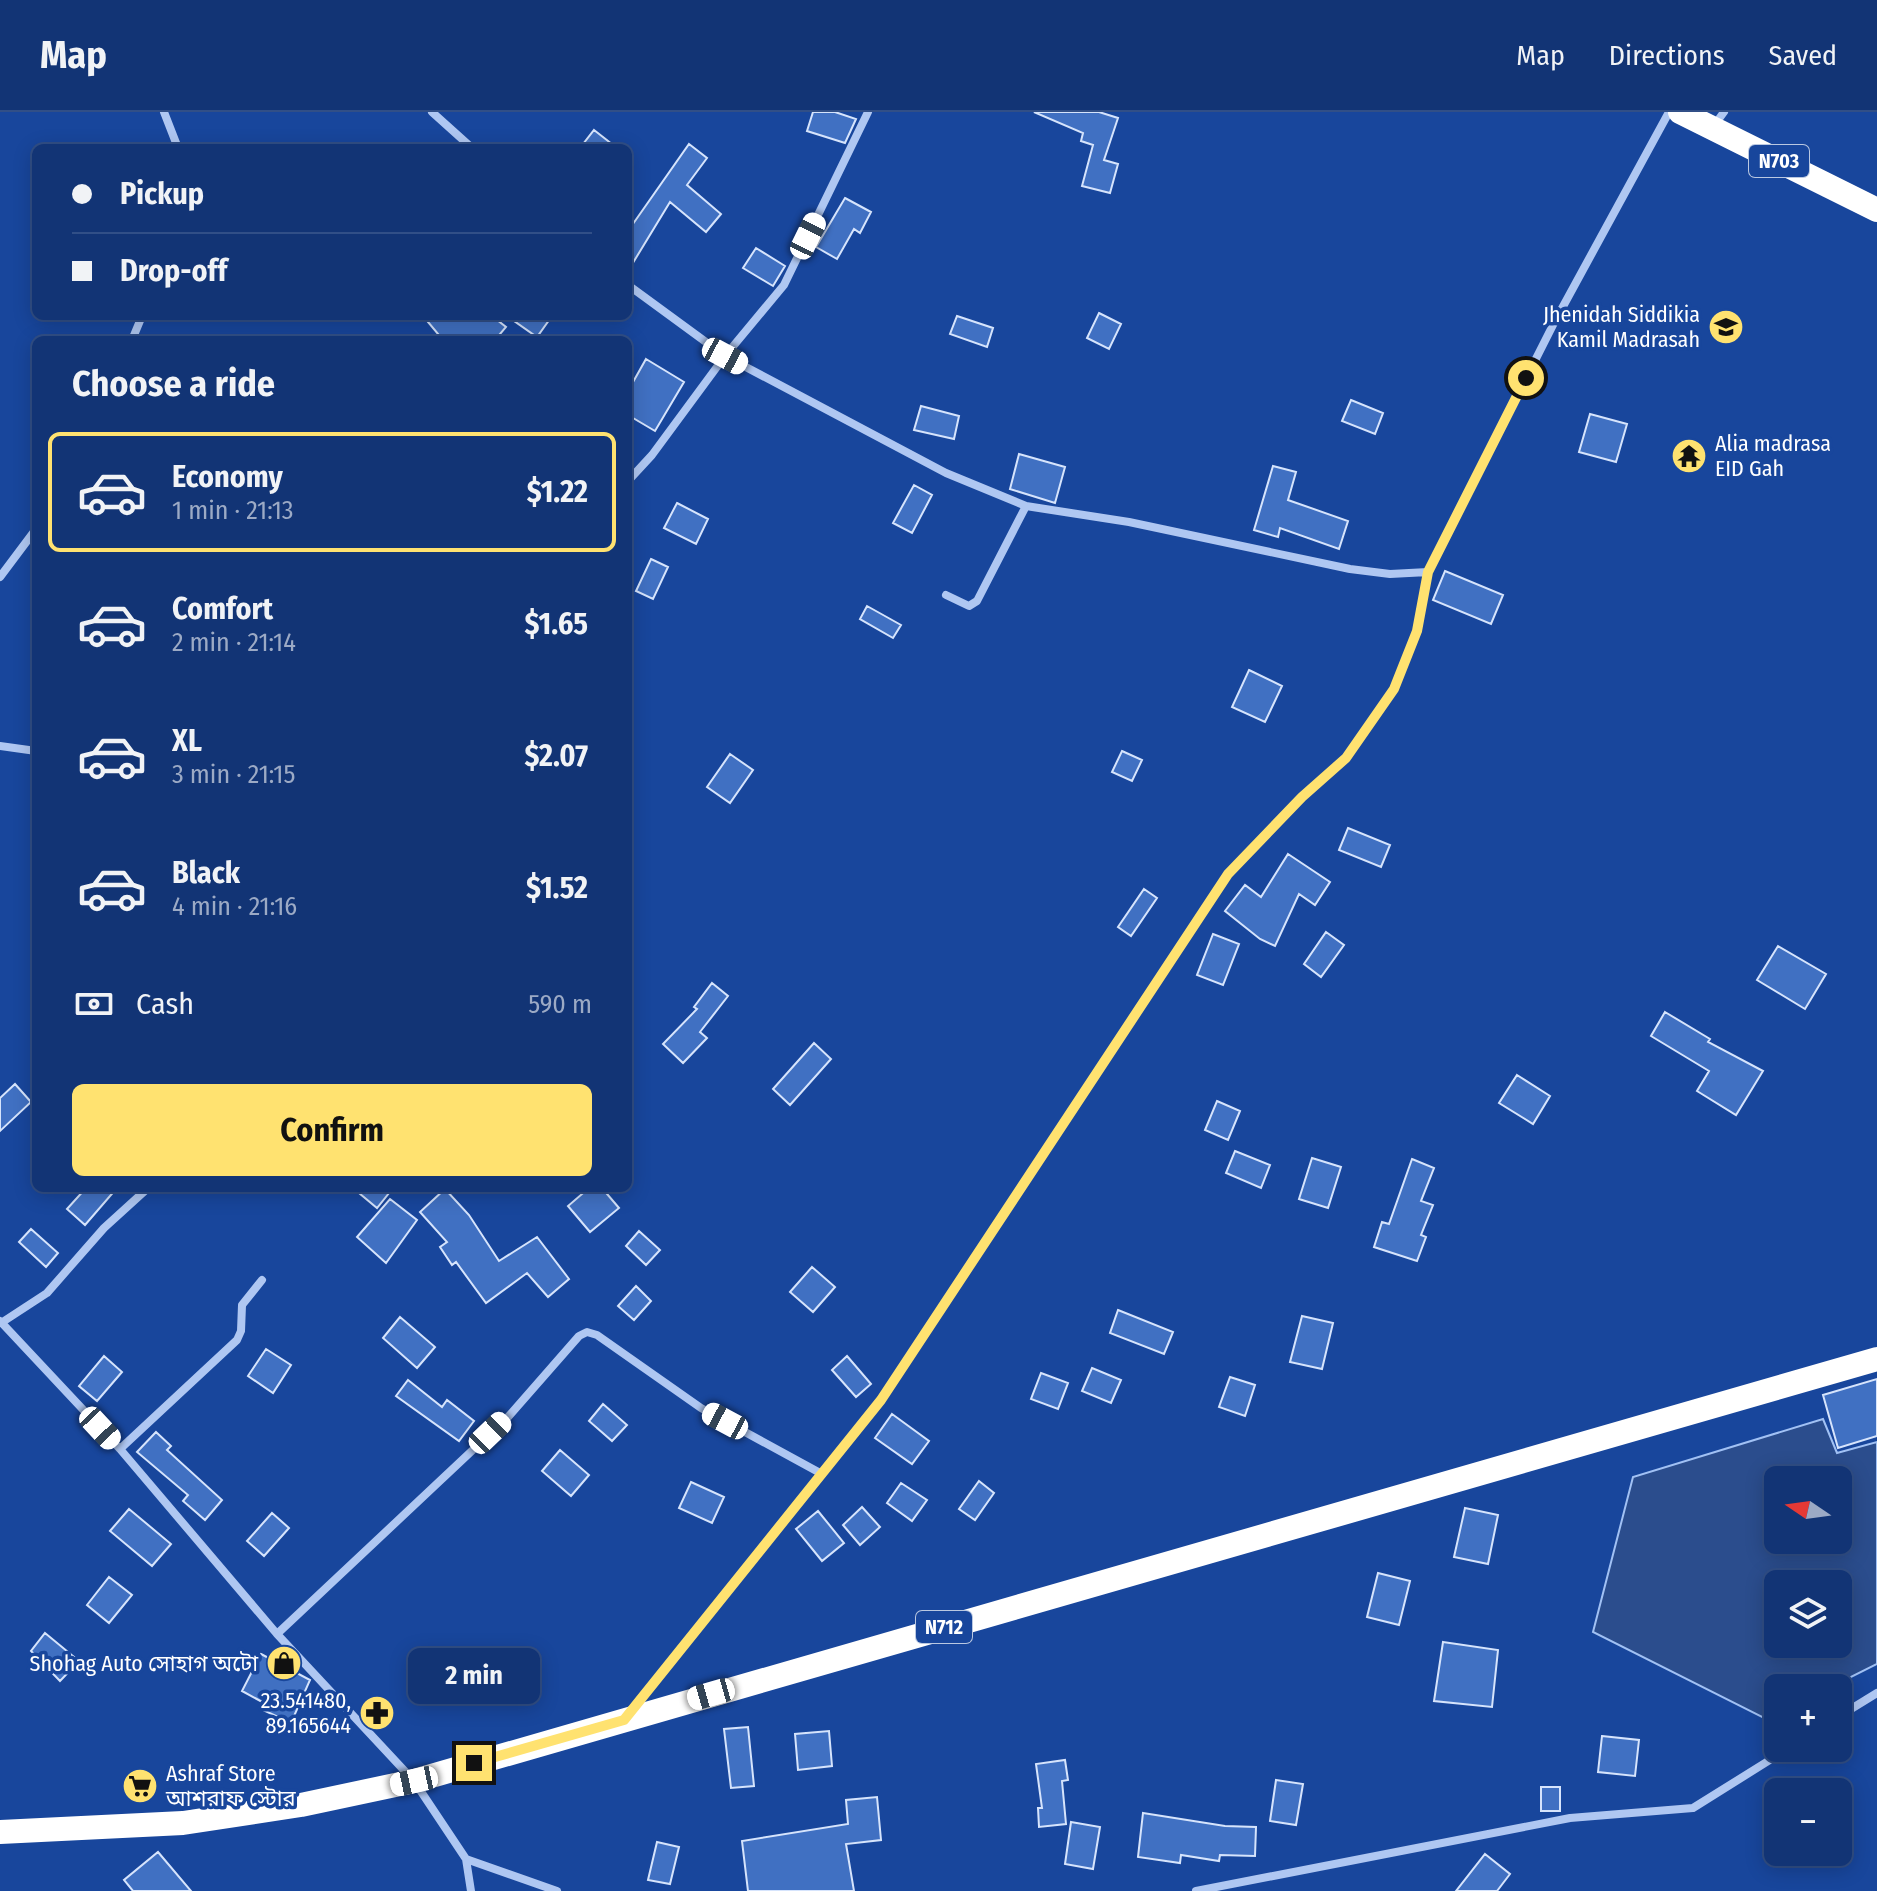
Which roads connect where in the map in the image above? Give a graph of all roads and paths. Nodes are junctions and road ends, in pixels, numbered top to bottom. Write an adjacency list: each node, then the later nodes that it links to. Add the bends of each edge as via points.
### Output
1 (164, 112): 7 (street)
2 (432, 112): 8 (street)
3 (868, 112): 11 (street, via 784,285)
4 (1669, 112): 15 (street)
5 (1680, 112): 6 (highway, N703)
6 (1719, 120): 9 (highway, N703)
7 (176, 144)
8 (464, 144)
9 (1877, 210)
10 (632, 288): 11 (street)
11 (725, 356): 12 (street); 13 (street, via 946,473)
12 (632, 477)
13 (1026, 506): 15 (street, via 1350,569); 17 (street, via 977,601 969,606)
14 (32, 534): 16 (street)
15 (1428, 572): 25 (street, via 1417,631 1394,689 1346,758 1228,874 881,1400)
16 (0, 577)
17 (946, 595)
18 (0, 746): 19 (street)
19 (32, 750)
20 (144, 1192): 22 (street, via 47,1293)
21 (262, 1280): 24 (street, via 242,1305 237,1340)
22 (1, 1322): 24 (street)
23 (1877, 1359): 29 (highway, N712)
24 (120, 1449): 26 (street)
25 (822, 1474): 26 (street, via 701,1408 587,1332 508,1417); 29 (street)
26 (277, 1634): 31 (street)
27 (1877, 1693): 28 (street)
28 (1852, 1708)
29 (624, 1720): 31 (highway, N712)
30 (1767, 1762): 36 (street, via 1693,1808 1570,1818)
31 (414, 1781): 32 (highway, N712, via 183,1823); 33 (street)
32 (0, 1832)
33 (466, 1859): 34 (street); 35 (street)
34 (471, 1891)
35 (557, 1891)
36 (1196, 1891)

